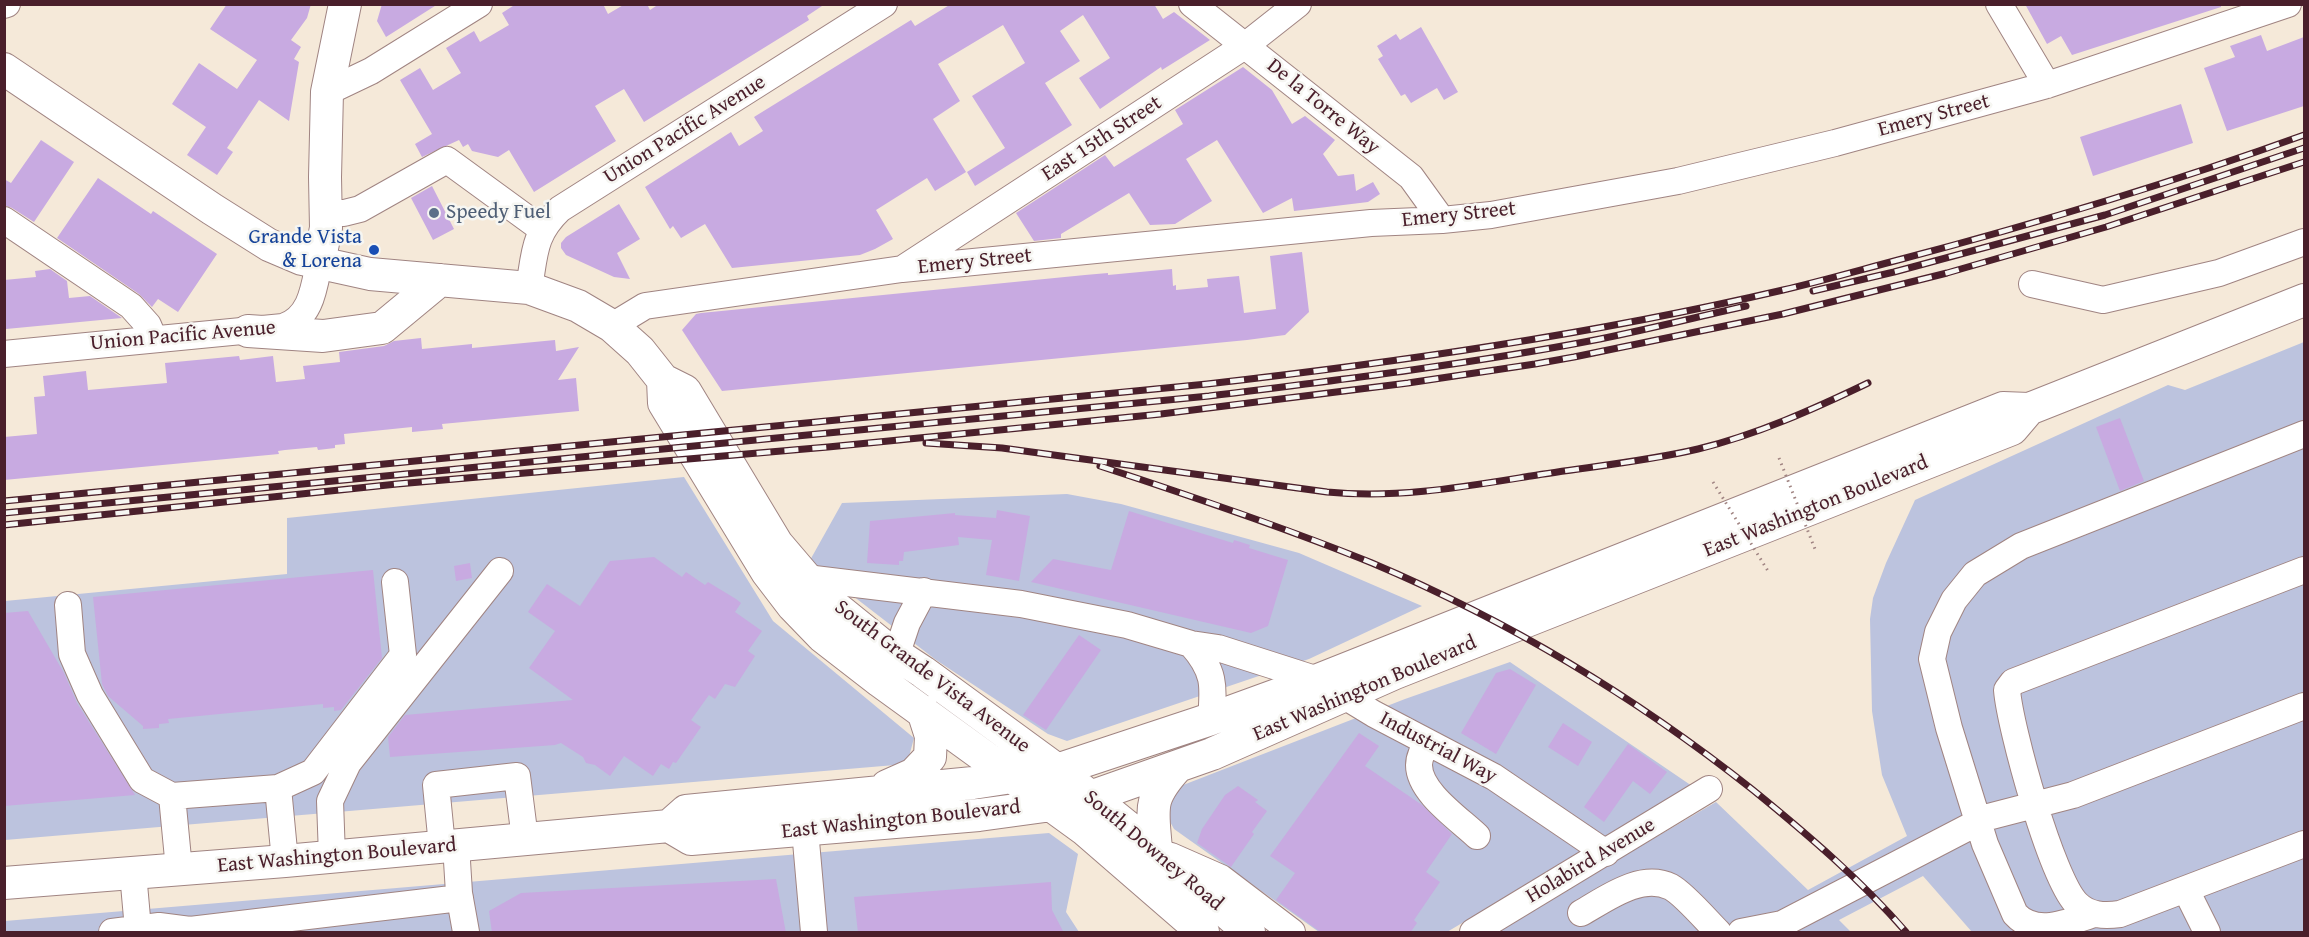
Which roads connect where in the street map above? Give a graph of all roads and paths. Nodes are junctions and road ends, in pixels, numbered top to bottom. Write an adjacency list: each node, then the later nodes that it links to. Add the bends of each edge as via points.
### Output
1 (345, 4): 12 (main road)
2 (479, 4): 12 (street, via 371,71)
3 (885, 4): 16 (street, Union Pacific Avenue, via 560,209)
4 (1192, 4): 9 (street, De la Torre Way)
5 (1298, 4): 9 (street, East 15th Street)
6 (1999, 4): 11 (street)
7 (2289, 4): 8 (street, Emery Street)
8 (2252, 10): 11 (street, Emery Street)
9 (1246, 45): 15 (street, De la Torre Way, via 1411,177); 19 (street, East 15th Street)
10 (4, 69): 18 (main road, South Grande Vista Avenue, via 269,245)
11 (2048, 85): 15 (street, Emery Street, via 1678,181 1491,215)
12 (327, 92): 13 (main road)
13 (326, 213): 16 (street, via 360,209 447,160); 18 (main road, via 327,228)
14 (4, 220): 26 (street, via 131,306 148,325)
15 (1442, 220): 19 (street, Emery Street, via 1371,223)
16 (543, 230): 22 (street, Union Pacific Avenue, via 536,243)
17 (2304, 242): 21 (street, via 2219,273 2103,300)
18 (319, 263): 20 (main road, South Grande Vista Avenue, via 370,274); 25 (street, Union Pacific Avenue, via 312,295 297,321)
19 (902, 269): 24 (street, Emery Street, via 645,306)
20 (440, 280): 22 (main road, South Grande Vista Avenue); 25 (main road, via 382,328 323,336)
21 (2032, 284)
22 (529, 288): 24 (main road, South Grande Vista Avenue, via 578,306)
23 (2304, 300): 28 (main road, East Washington Boulevard)
24 (612, 326): 37 (main road, South Grande Vista Avenue, via 640,351 663,380 685,391 777,544)
25 (248, 332): 26 (street, Union Pacific Avenue)
26 (154, 339): 27 (street, Union Pacific Avenue)
27 (4, 354)
28 (2029, 409): 42 (main road, East Washington Boulevard, via 2003,408); 43 (main road, East Washington Boulevard, via 2012,429)
29 (2304, 434): 58 (street, via 2021,546 1975,574 1954,600 1938,632 1932,659)
30 (1779, 458): 32 (path, bridge)
31 (1713, 482): 35 (path, bridge)
32 (1815, 549)
33 (2304, 570): 57 (street, via 2010,684 2007,694)
34 (500, 571): 67 (street, via 348,763 330,801)
35 (1768, 571)
36 (395, 582): 51 (street, via 403,655 313,772)
37 (794, 585): 38 (street, Industrial Way); 41 (main road, South Grande Vista Avenue, via 835,607); 45 (main road, South Grande Vista Avenue, via 822,636)
38 (924, 591): 40 (street, Industrial Way, via 1021,604); 41 (street)
39 (68, 605): 54 (street, via 72,654 90,695 142,780)
40 (1191, 644): 42 (street, Industrial Way, via 1218,648); 46 (street, via 1210,671 1214,687)
41 (896, 656): 49 (main road, South Grande Vista Avenue)
42 (1318, 680): 43 (street, Industrial Way); 46 (main road, East Washington Boulevard)
43 (1344, 696): 47 (street, Industrial Way); 48 (main road, East Washington Boulevard)
44 (2304, 706): 57 (street, via 2073,795)
45 (923, 711): 50 (main road, South Grande Vista Avenue); 53 (main road, via 931,736 930,758 914,774)
46 (1211, 719): 49 (main road, East Washington Boulevard)
47 (1427, 743): 61 (street, via 1419,759 1423,783); 66 (street, Industrial Way, via 1494,777)
48 (1177, 767): 55 (main road, East Washington Boulevard); 65 (main road, via 1161,784 1153,802)
49 (1057, 770): 50 (main road, East Washington Boulevard); 55 (main road, South Downey Road)
50 (1014, 776): 53 (main road, East Washington Boulevard); 56 (main road, South Downey Road)
51 (278, 788): 54 (street); 68 (street)
52 (1709, 789): 66 (street, Holabird Avenue)
53 (872, 792): 59 (main road, East Washington Boulevard, via 686,811)
54 (172, 796): 69 (street)
55 (1090, 797): 56 (main road, East Washington Boulevard); 65 (main road, South Downey Road)
56 (1052, 805): 60 (main road, East Washington Boulevard); 80 (main road, South Downey Road)
57 (2036, 805): 58 (street); 75 (street, via 2065,887 2083,910)
58 (1978, 822): 75 (street, via 1984,844 2021,921 2049,928); 85 (street, via 1782,924)
59 (669, 826): 60 (main road, East Washington Boulevard, via 691,839); 62 (main road, East Washington Boulevard)
60 (805, 830): 79 (street)
61 (1477, 836)
62 (525, 838): 64 (main road, East Washington Boulevard); 64 (street, via 517,776 436,785)
63 (2304, 844): 72 (street)
64 (449, 846): 67 (main road, East Washington Boulevard); 73 (street)
65 (1156, 850): 81 (main road, South Downey Road); 82 (street, via 1221,878)
66 (1606, 853): 83 (street, Holabird Avenue)
67 (332, 856): 68 (main road, East Washington Boulevard)
68 (285, 861): 69 (main road, East Washington Boulevard)
69 (179, 869): 70 (main road, East Washington Boulevard)
70 (133, 873): 71 (main road, East Washington Boulevard); 76 (street)
71 (4, 883)
72 (2186, 890): 75 (street, via 2120,914); 86 (street)
73 (460, 898): 76 (street, via 190,930 159,926); 78 (street)
74 (1581, 913): 84 (street, via 1619,891 1647,883 1661,884 1673,888)
75 (2094, 914)
76 (138, 929): 77 (street)
77 (112, 933)
78 (466, 933)
79 (814, 933)
80 (1203, 933)
81 (1249, 933)
82 (1292, 933)
83 (1473, 933)
84 (1718, 933)
85 (1741, 933)
86 (2207, 933)

